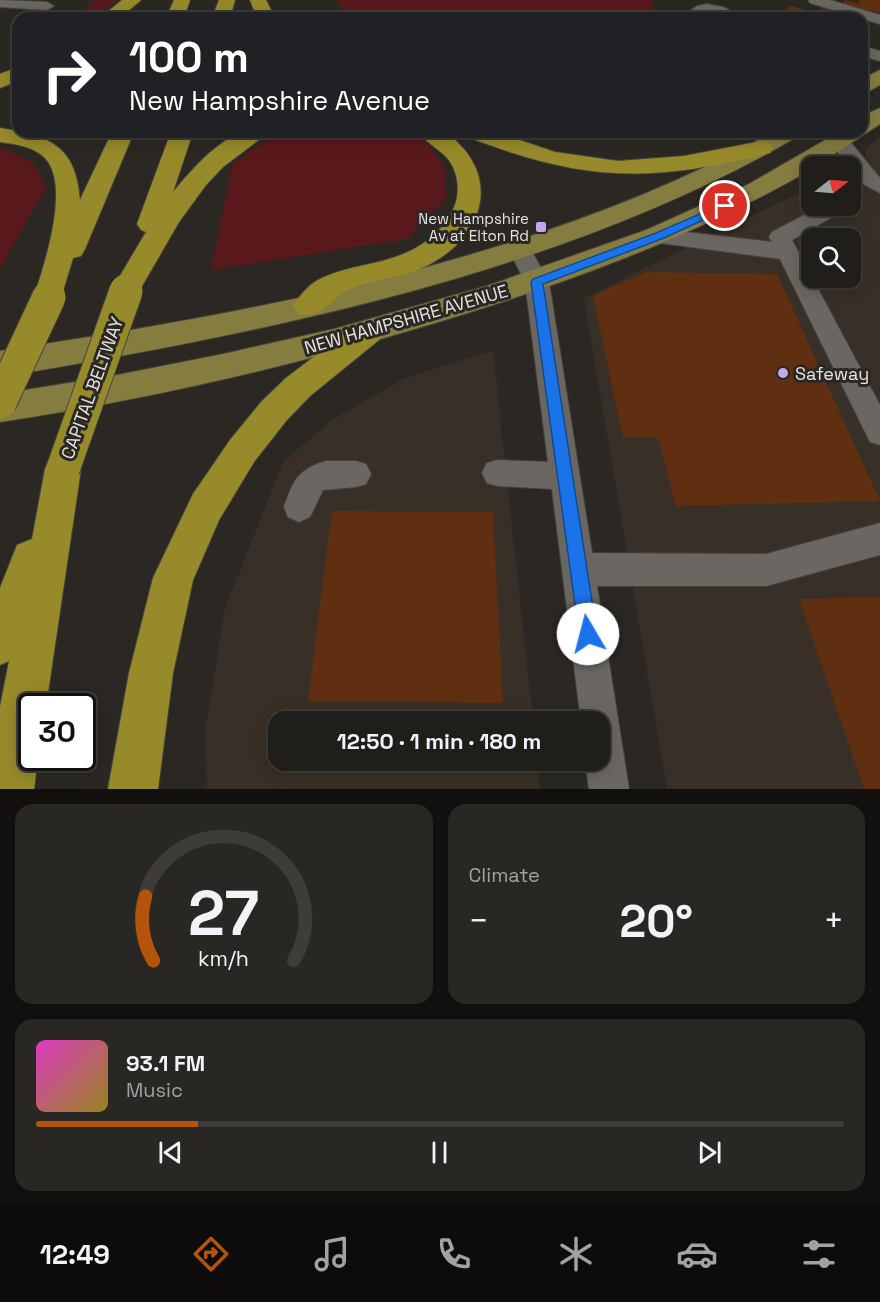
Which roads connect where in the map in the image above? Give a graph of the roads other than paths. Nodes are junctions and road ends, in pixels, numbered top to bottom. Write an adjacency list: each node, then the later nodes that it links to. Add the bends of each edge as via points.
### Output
1 (133, 0): 6 (highway)
2 (687, 0): 7 (street)
3 (815, 0): 10 (street)
4 (0, 3): 5 (street)
5 (47, 6)
6 (117, 12)
7 (700, 12)
8 (706, 12): 9 (street)
9 (728, 12)
10 (844, 12)
11 (868, 22): 12 (street)
12 (880, 32)
13 (13, 138): 32 (highway, via 39,144 63,164 67,195 64,232)
14 (120, 138): 32 (highway)
15 (180, 138): 31 (highway, CAPITAL BELTWAY)
16 (248, 138): 31 (highway, via 201,173 175,206)
17 (441, 138): 33 (highway, via 461,159 469,175 472,198 452,235 412,261 331,285)
18 (491, 138): 22 (highway, via 535,156 602,168 672,167)
19 (779, 138): 22 (main road, NEW HAMPSHIRE AVENUE)
20 (846, 138): 23 (main road, NEW HAMPSHIRE AVENUE)
21 (847, 138): 25 (street)
22 (762, 148): 28 (main road, NEW HAMPSHIRE AVENUE, via 628,209)
23 (821, 156)
24 (801, 169): 27 (main road, NEW HAMPSHIRE AVENUE)
25 (869, 183)
26 (819, 216): 29 (street, via 780,237)
27 (660, 236): 29 (street); 30 (main road, NEW HAMPSHIRE AVENUE)
28 (519, 248): 30 (street); 33 (main road, NEW HAMPSHIRE AVENUE)
29 (788, 252): 38 (street)
30 (537, 282): 34 (main road, NEW HAMPSHIRE AVENUE); 42 (street)
31 (128, 286): 39 (highway, CAPITAL BELTWAY, bridge)
32 (49, 297): 36 (highway, bridge)
33 (308, 306): 35 (main road, NEW HAMPSHIRE AVENUE, via 249,321)
34 (368, 332): 37 (main road, NEW HAMPSHIRE AVENUE, via 156,382); 50 (highway, via 274,411 206,507 173,578 151,673)
35 (0, 364)
36 (0, 402)
37 (0, 408)
38 (880, 433)
39 (63, 469): 46 (highway, CAPITAL BELTWAY); 49 (highway)
40 (496, 473): 42 (street)
41 (356, 474): 43 (street, via 316,478 305,486)
42 (566, 476): 45 (street)
43 (299, 507)
44 (880, 539): 45 (street, via 766,570)
45 (579, 569): 47 (street)
46 (0, 643)
47 (598, 711)
48 (607, 771): 51 (street)
49 (9, 789)
50 (133, 789)
51 (609, 789)

